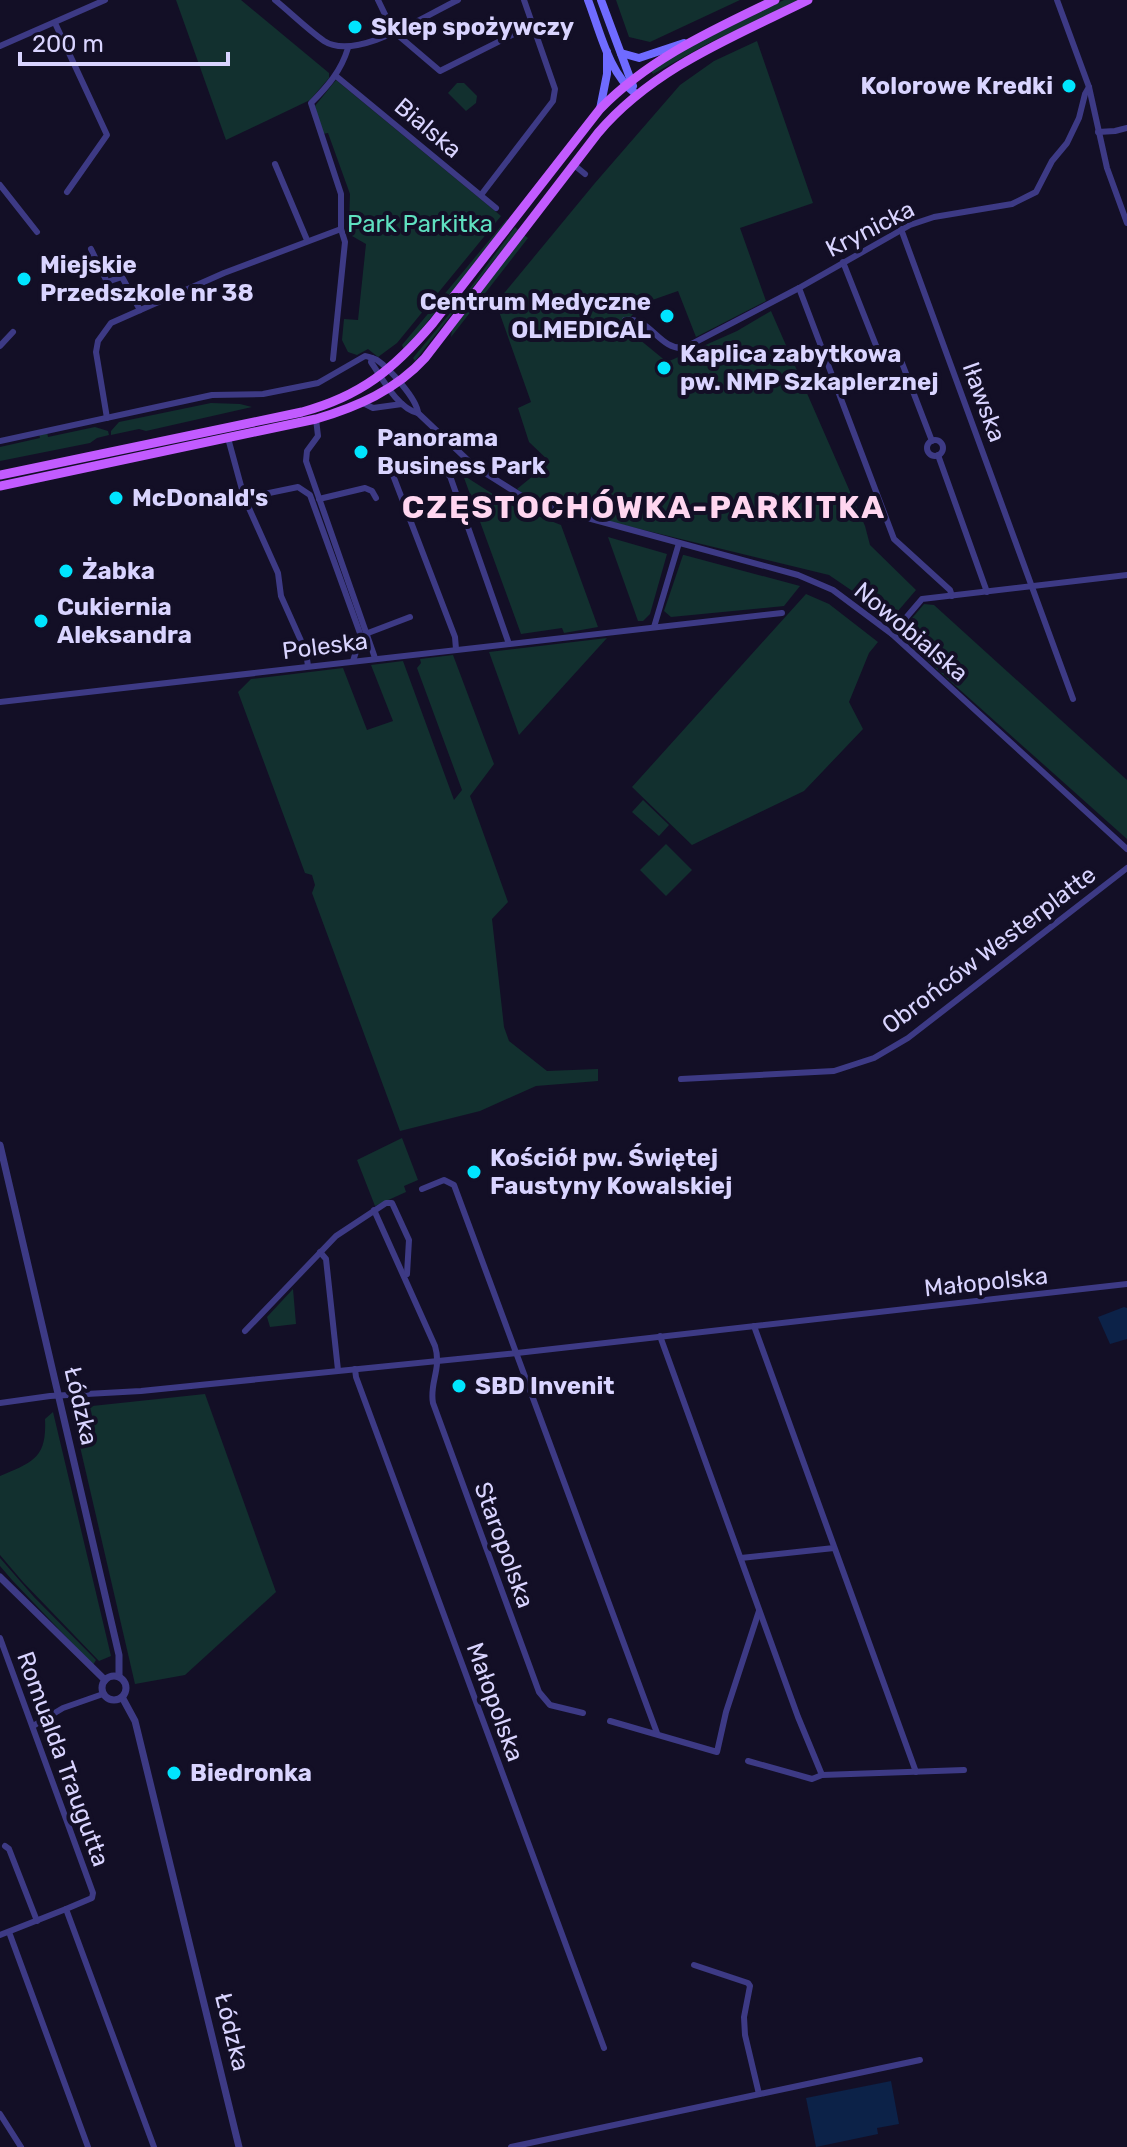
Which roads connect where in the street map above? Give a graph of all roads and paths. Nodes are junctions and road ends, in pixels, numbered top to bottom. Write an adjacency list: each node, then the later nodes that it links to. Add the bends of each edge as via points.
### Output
1 (105, 0): 11 (street)
2 (275, 0): 16 (street, via 324,41)
3 (378, 0): 13 (street)
4 (458, 0): 13 (street)
5 (524, 0): 12 (street)
6 (588, 0): 17 (main road)
7 (601, 0): 18 (main road)
8 (775, 0): 14 (main road)
9 (808, 0): 22 (main road, via 692,56)
10 (1057, 0): 21 (street)
11 (55, 23): 15 (street); 30 (street, via 107,135)
12 (532, 25): 13 (street, via 440,71); 31 (street, via 555,89 553,101)
13 (393, 31): 16 (street)
14 (688, 42): 18 (main road, via 639,58); 20 (main road)
15 (0, 46)
16 (348, 48): 19 (street)
17 (607, 51): 20 (main road); 23 (main road)
18 (621, 53): 20 (main road)
19 (336, 76): 31 (street, Bialska); 34 (street, via 311,103 341,194)
20 (628, 83): 22 (main road); 23 (main road)
21 (1089, 87): 25 (street); 35 (street, Krynicka, via 1067,143 1036,192 1012,204 934,217)
22 (636, 94): 27 (main road)
23 (600, 109): 46 (main road, via 442,312)
24 (1127, 128): 25 (street)
25 (1098, 132): 33 (street)
26 (275, 164): 37 (street)
27 (574, 165): 28 (street); 47 (main road, via 425,358)
28 (585, 174)
29 (0, 185): 36 (street)
30 (67, 192)
31 (481, 195): 32 (street, Bialska)
32 (496, 208)
33 (1127, 223)
34 (341, 229): 37 (street); 45 (street, via 345,242)
35 (901, 229): 39 (street, Krynicka); 64 (street, Iławska)
36 (37, 232)
37 (307, 240): 41 (street)
38 (91, 249): 41 (street, via 107,282 122,277)
39 (843, 262): 40 (street, Krynicka); 65 (street, via 879,353 902,363 932,441 942,445 938,455)
40 (799, 288): 42 (street, Krynicka, via 680,348 670,347 641,322); 66 (street, via 894,539)
41 (140, 310): 51 (street, via 111,323 98,341)
42 (625, 320)
43 (13, 332): 44 (street)
44 (0, 346)
45 (333, 359)
46 (384, 374): 47 (street, Nowobialska); 51 (street, Nowobialska, via 365,356 318,383 263,394 212,395); 56 (main road, via 341,399 302,412)
47 (393, 384): 48 (main road); 49 (street, Nowobialska); 50 (street, Nowobialska, via 417,404)
48 (363, 403): 49 (street, via 373,408); 52 (main road)
49 (403, 404): 50 (street, Nowobialska)
50 (418, 413): 55 (street, Nowobialska)
51 (107, 418): 54 (street)
52 (316, 419): 53 (main road); 61 (street, via 318,436 305,457)
53 (228, 438): 58 (main road); 59 (street)
54 (0, 441)
55 (466, 459): 57 (street); 62 (street, Nowobialska, via 525,498)
56 (0, 475)
57 (450, 476): 72 (street); 73 (street, via 428,460 391,470)
58 (0, 486)
59 (245, 498): 75 (street, via 298,487 310,495 361,636); 76 (street, via 278,573 281,596)
60 (376, 498): 61 (street, via 365,488)
61 (319, 499): 70 (street)
62 (679, 543): 69 (street); 71 (street, Nowobialska, via 811,580)
63 (1127, 575): 64 (street)
64 (1031, 587): 65 (street); 77 (street)
65 (987, 592): 66 (street)
66 (952, 596): 71 (street, via 922,599)
67 (782, 613): 69 (street, Poleska)
68 (410, 617): 70 (street)
69 (654, 627): 72 (street, Poleska)
70 (368, 633): 74 (street)
71 (892, 634): 79 (street, Nowobialska)
72 (509, 644): 73 (street, Poleska)
73 (456, 649): 74 (street, Poleska)
74 (375, 658): 75 (street, Poleska)
75 (353, 661): 76 (street, Poleska)
76 (308, 666): 78 (street, Poleska)
77 (1073, 699)
78 (0, 702)
79 (1127, 849)
80 (1127, 868): 81 (street, Obrońców Westerplatte, via 908,1038 874,1058 834,1071)
81 (681, 1079)
82 (0, 1145): 95 (street, Łódzka)
83 (422, 1189): 91 (street, via 444,1180 454,1185)
84 (374, 1210): 85 (street); 86 (street); 86 (street, via 392,1203 409,1240)
85 (320, 1252): 89 (street); 94 (street, via 326,1259)
86 (406, 1278): 92 (street)
87 (1127, 1284): 88 (street, Małopolska)
88 (754, 1326): 90 (street, Małopolska); 97 (street)
89 (245, 1331)
90 (660, 1336): 91 (street, Małopolska); 98 (street)
91 (517, 1353): 92 (street, Małopolska); 109 (street)
92 (438, 1360): 93 (street, Małopolska); 106 (street, Staropolska, via 433,1403 539,1692 550,1705)
93 (355, 1369): 94 (street, Małopolska); 120 (street, Małopolska)
94 (338, 1370): 95 (street, Małopolska)
95 (57, 1395): 96 (street, Małopolska); 102 (street, Łódzka, via 119,1655)
96 (0, 1403)
97 (834, 1548): 98 (street); 112 (street)
98 (741, 1558): 100 (street)
99 (0, 1577): 103 (street)
100 (759, 1611): 109 (street, via 717,1752); 113 (street)
101 (0, 1638): 108 (street, Romualda Traugutta)
102 (119, 1677): 103 (street); 105 (street, via 126,1686)
103 (105, 1680): 104 (street)
104 (103, 1694): 105 (street, via 112,1700); 108 (street)
105 (122, 1697): 127 (street, Łódzka, via 135,1721)
106 (583, 1713)
107 (610, 1721): 109 (street)
108 (33, 1726): 115 (street, Romualda Traugutta, via 93,1893)
109 (657, 1733)
110 (748, 1761): 113 (street, via 812,1779)
111 (964, 1770): 112 (street)
112 (916, 1772): 113 (street)
113 (822, 1775)
114 (5, 1846): 116 (street)
115 (66, 1909): 116 (street); 126 (street)
116 (37, 1921): 117 (street)
117 (9, 1932): 118 (street); 125 (street)
118 (0, 1935)
119 (694, 1965): 122 (street, via 750,1986 745,2035)
120 (604, 2048)
121 (920, 2060): 122 (street)
122 (759, 2094): 128 (street)
123 (0, 2114): 124 (street)
124 (21, 2147)
125 (88, 2147)
126 (154, 2147)
127 (239, 2147)
128 (511, 2147)

